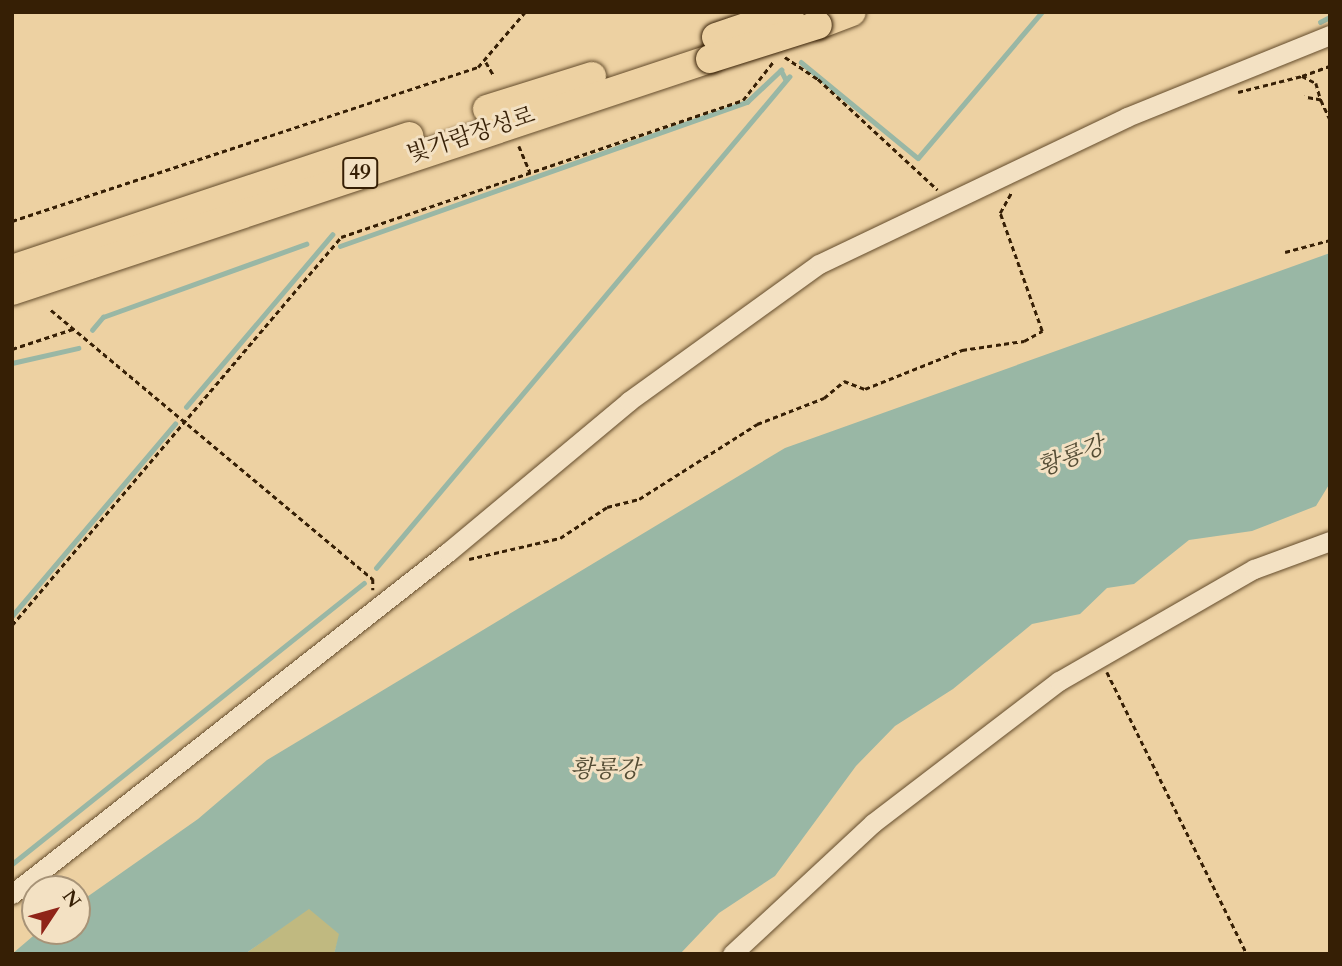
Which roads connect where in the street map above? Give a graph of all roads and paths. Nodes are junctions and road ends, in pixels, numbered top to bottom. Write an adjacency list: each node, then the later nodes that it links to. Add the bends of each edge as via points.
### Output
1 (525, 12): 6 (path)
2 (790, 12): 5 (highway, 빛가람장성로 / 49, bridge)
3 (852, 12): 5 (highway, 빛가람장성로 / 49, bridge, via 818,25)
4 (1330, 35): 10 (street)
5 (706, 50): 21 (highway, 빛가람장성로 / 49); 22 (highway, 빛가람장성로 / 49)
6 (486, 62): 8 (path); 18 (path, via 192,166)
7 (1330, 66): 9 (path)
8 (495, 76)
9 (1302, 76): 10 (path, via 1250,92); 12 (path, via 1316,83)
10 (1205, 84): 15 (street)
11 (1304, 97): 12 (path)
12 (1321, 100): 13 (path)
13 (1330, 119)
14 (518, 143): 16 (path)
15 (1018, 168): 17 (street); 28 (path, via 1020,180 1000,213 1042,331 1024,341 962,350 865,389 844,381 824,398 757,424 639,499 607,507 540,547 455,561)
16 (530, 172): 17 (path, via 743,100 779,53 818,79); 26 (path, via 341,237)
17 (949, 200): 28 (street, via 819,264 727,326)
18 (12, 221)
19 (1330, 240): 20 (path)
20 (1285, 252)
21 (12, 269)
22 (12, 291)
23 (51, 310): 24 (path)
24 (73, 329): 25 (path); 26 (path)
25 (12, 349)
26 (187, 419): 29 (path, via 373,579); 30 (path)
27 (1330, 541): 31 (street, via 1254,569)
28 (448, 552): 32 (street)
29 (371, 595)
30 (12, 625)
31 (1100, 656): 33 (street, via 873,823); 34 (path)
32 (12, 894)
33 (732, 954)
34 (1247, 954)

